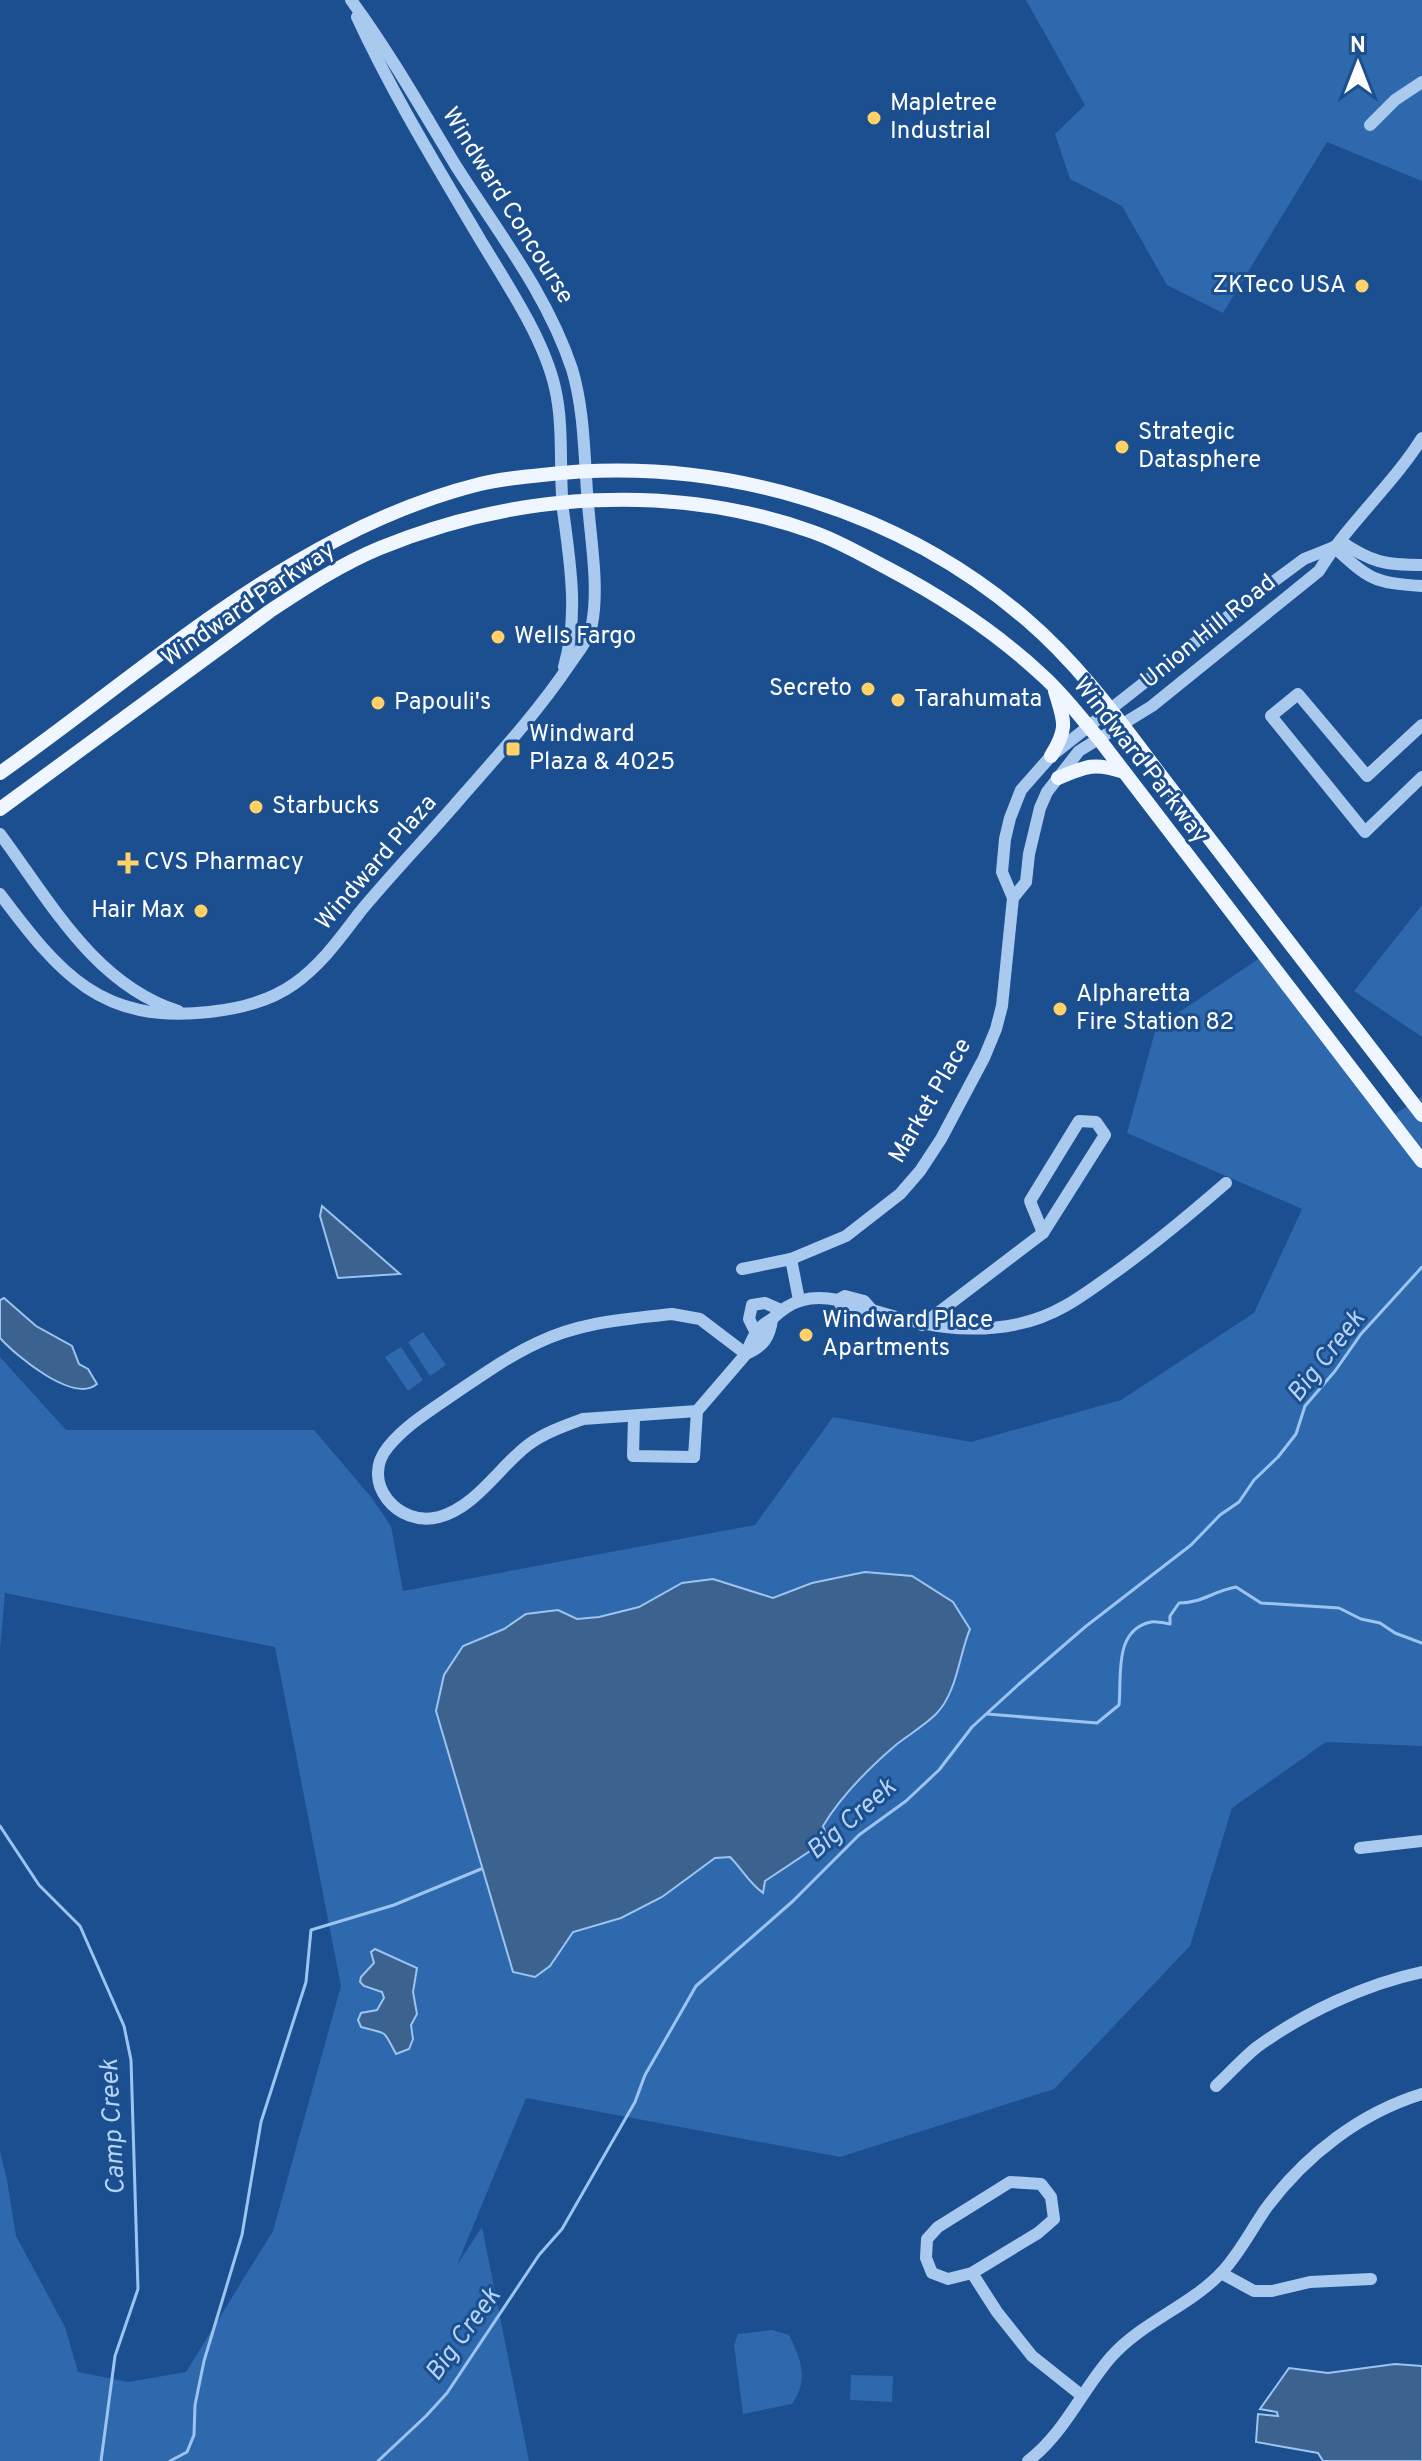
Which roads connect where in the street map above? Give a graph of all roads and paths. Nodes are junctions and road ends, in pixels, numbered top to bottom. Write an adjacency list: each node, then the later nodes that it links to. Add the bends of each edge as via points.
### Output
1 (350, 0): 5 (street, Windward Concourse, via 520,261 559,334 578,398); 6 (street, Windward Concourse, via 374,54 521,308 547,364 555,389)
2 (1422, 82): 3 (street)
3 (1370, 125)
4 (1422, 438): 9 (street, Union Hill Road)
5 (585, 470): 6 (main road, Windward Parkway); 7 (street, Windward Concourse); 18 (main road, Windward Parkway, via 739,481 862,519 953,566 1005,602 1047,638)
6 (560, 473): 8 (street, Windward Plaza); 25 (main road, Windward Parkway, via 453,491 338,539 203,621)
7 (587, 499): 8 (main road, Windward Parkway); 16 (street, Windward Plaza, via 592,625); 17 (main road, Windward Parkway, via 682,502 764,517 815,533 952,605)
8 (562, 502): 16 (street, Windward Plaza, via 572,615); 28 (main road, Windward Parkway, via 437,527 379,548 314,582)
9 (1337, 544): 10 (street); 12 (street); 14 (street, Union Hill Road, via 1304,559); 15 (street, Union Hill Road, via 1319,571)
10 (1367, 559): 11 (street); 12 (street)
11 (1422, 565)
12 (1367, 577): 13 (street)
13 (1422, 586)
14 (1250, 599): 15 (street); 18 (street, Union Hill Road)
15 (1266, 616): 19 (street, Union Hill Road)
16 (561, 678): 32 (street, Windward Plaza, via 318,965 272,997 229,1010)
17 (1053, 687): 21 (main road, Windward Parkway); 23 (main road, via 1064,727)
18 (1112, 709): 19 (main road, Windward Parkway); 21 (street, Union Hill Road)
19 (1123, 725): 22 (street, Union Hill Road); 33 (main road, Windward Parkway)
20 (1422, 725): 26 (street, via 1367,776 1298,694 1271,716 1365,832)
21 (1088, 726): 22 (main road, Windward Parkway); 23 (street, Market Place)
22 (1099, 739): 24 (main road, Windward Parkway); 27 (street, Market Place, via 1079,751)
23 (1051, 756): 31 (street, Market Place, via 1021,790 1010,818 1002,872)
24 (1124, 772): 27 (main road, via 1091,765); 34 (main road, Windward Parkway)
25 (0, 773)
26 (1422, 777)
27 (1058, 778): 31 (street, Market Place, via 1040,808 1026,882)
28 (0, 809)
29 (0, 834): 32 (street, Windward Plaza, via 105,969 138,993)
30 (0, 894): 32 (street, Windward Plaza, via 40,947 91,991 138,1011)
31 (1013, 898): 37 (street, Market Place, via 1006,985 996,1029 941,1139 900,1194 871,1219 846,1236)
32 (185, 1013)
33 (1422, 1115)
34 (1422, 1161)
35 (1226, 1183): 41 (street, via 1159,1241 1063,1309 1019,1324 972,1329)
36 (1043, 1233): 36 (street, via 1105,1135 1096,1122 1079,1121 1030,1201); 41 (street)
37 (791, 1259): 38 (street, Market Place); 39 (street)
38 (742, 1269)
39 (799, 1300): 40 (street); 41 (street, via 845,1296 862,1312 872,1310)
40 (776, 1314): 42 (street, via 761,1325); 42 (street, via 765,1303 752,1305 749,1319)
41 (922, 1325)
42 (761, 1336): 43 (street)
43 (746, 1354): 44 (street); 45 (street, via 700,1319 686,1315 567,1330 507,1359 418,1419 387,1448 378,1478 384,1495 403,1514 435,1518 469,1501 539,1437 583,1419)
44 (697, 1411): 45 (street); 45 (street, via 694,1457 633,1456)
45 (634, 1416)
46 (1422, 1841): 47 (street)
47 (1360, 1848)
48 (1422, 1972): 49 (street, via 1341,2000 1282,2030)
49 (1216, 2086)
50 (1422, 2094): 52 (street, via 1353,2126 1321,2149 1267,2207)
51 (972, 2273): 51 (street, via 948,2279 932,2273 927,2239 1010,2182 1041,2184 1051,2197 1054,2219); 54 (street, via 1032,2356)
52 (1221, 2273): 53 (street, via 1254,2291); 54 (street, via 1113,2355)
53 (1371, 2279)
54 (1081, 2395): 55 (street, via 1061,2429)
55 (1028, 2461)

